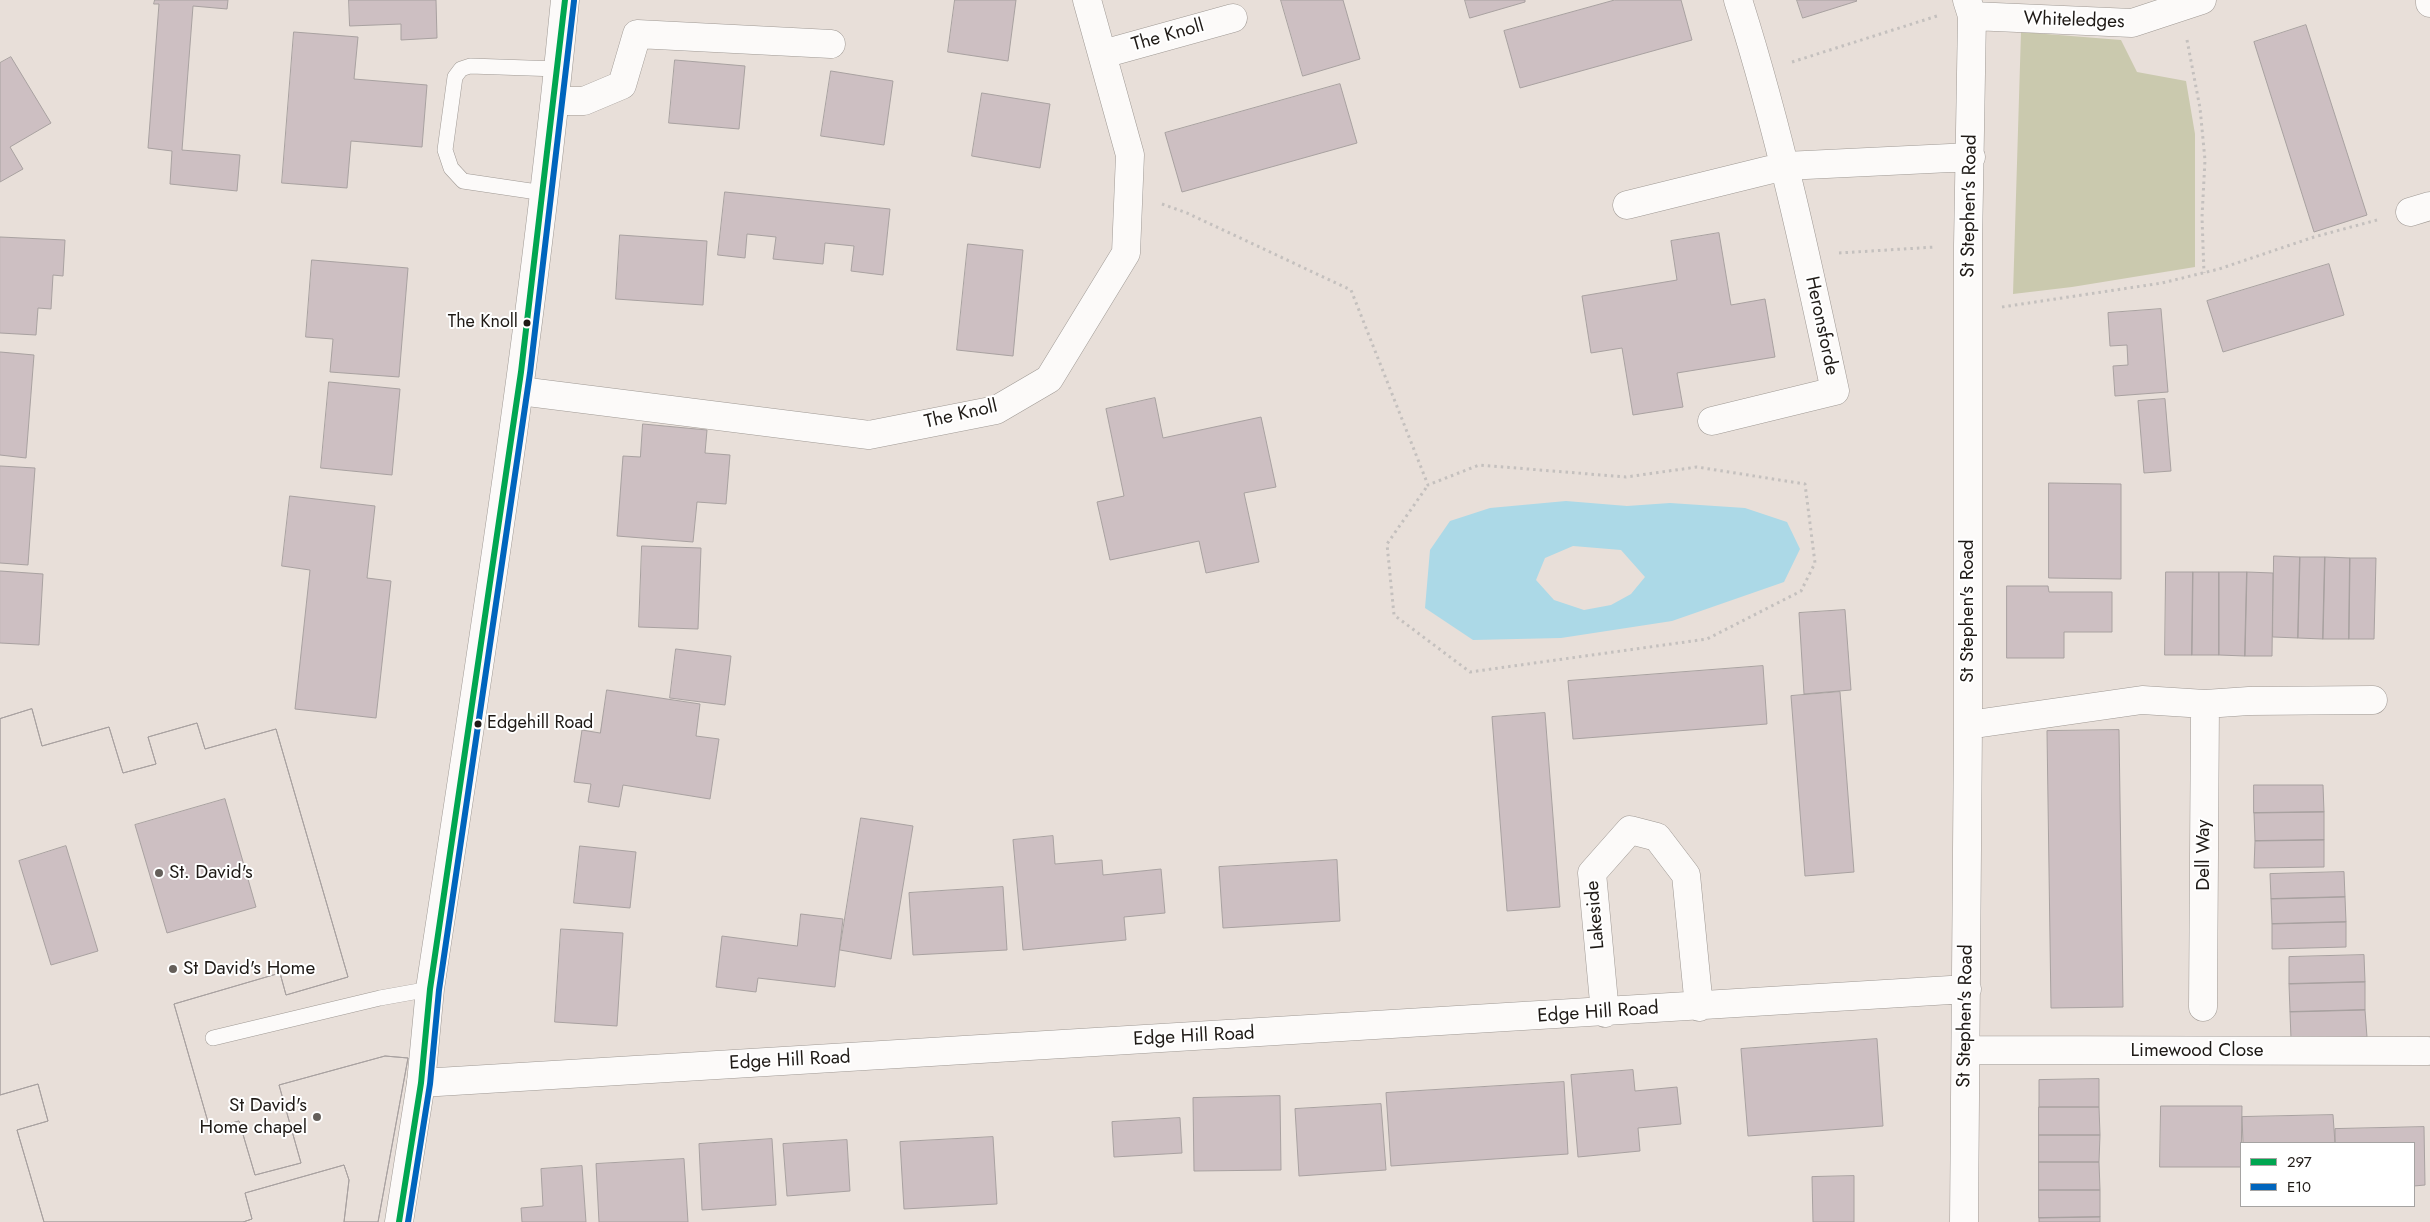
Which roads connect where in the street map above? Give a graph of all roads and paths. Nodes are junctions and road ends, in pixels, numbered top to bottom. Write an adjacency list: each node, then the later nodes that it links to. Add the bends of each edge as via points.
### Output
1 (565, 0): 9 (street)
2 (1087, 0): 8 (street, The Knoll)
3 (1738, 0): 10 (street, Heronsforde)
4 (2191, 4): 5 (street, Whiteledges, via 2132,23); 20 (path, via 2205,160)
5 (1969, 8): 10 (path); 12 (street, St Stephen's Road)
6 (1233, 18): 8 (street, The Knoll)
7 (831, 44): 11 (street, via 637,34 622,85 584,101)
8 (1103, 54): 14 (street, The Knoll, via 1130,155)
9 (558, 69): 11 (street); 15 (lane, via 470,66 461,69 455,77 444,150 451,168 463,181)
10 (1761, 72): 13 (street, Heronsforde)
11 (555, 101): 15 (street)
12 (1971, 157): 13 (street); 18 (street, St Stephen's Road)
13 (1785, 166): 16 (street); 19 (street, Heronsforde)
14 (1129, 192): 22 (street, The Knoll, via 1126,253 1049,378 996,410 869,435); 24 (path, via 1187,213 1351,290)
15 (544, 193): 22 (street)
16 (1627, 205)
17 (2420, 209): 20 (path, via 2314,237)
18 (1968, 245): 19 (path); 21 (street, St Stephen's Road)
19 (1806, 256): 23 (street, Heronsforde, via 1835,392)
20 (2204, 273): 21 (path, via 2162,283)
21 (1969, 312): 27 (street, St Stephen's Road)
22 (520, 391): 28 (street)
23 (1712, 421)
24 (1428, 485): 24 (path, via 1479,465 1626,477 1697,467 1805,484 1815,563 1801,591 1707,638 1470,672 1394,615 1387,544)
25 (2372, 700): 26 (street, via 2249,700)
26 (2204, 704): 27 (street, via 2142,700); 31 (street, Dell Way)
27 (1968, 725): 29 (street, St Stephen's Road)
28 (430, 989): 33 (lane); 36 (street)
29 (1967, 989): 30 (street, Edge Hill Road); 34 (street, St Stephen's Road)
30 (1699, 1007): 32 (street, Edge Hill Road); 32 (street, Lakeside, via 1686,875 1657,837 1630,830 1592,873)
31 (2203, 1007)
32 (1605, 1013): 36 (street, Edge Hill Road)
33 (213, 1038)
34 (1966, 1050): 35 (street, Limewood Close); 38 (street, St Stephen's Road)
35 (2428, 1051)
36 (421, 1084): 37 (street)
37 (399, 1222)
38 (1964, 1222)

